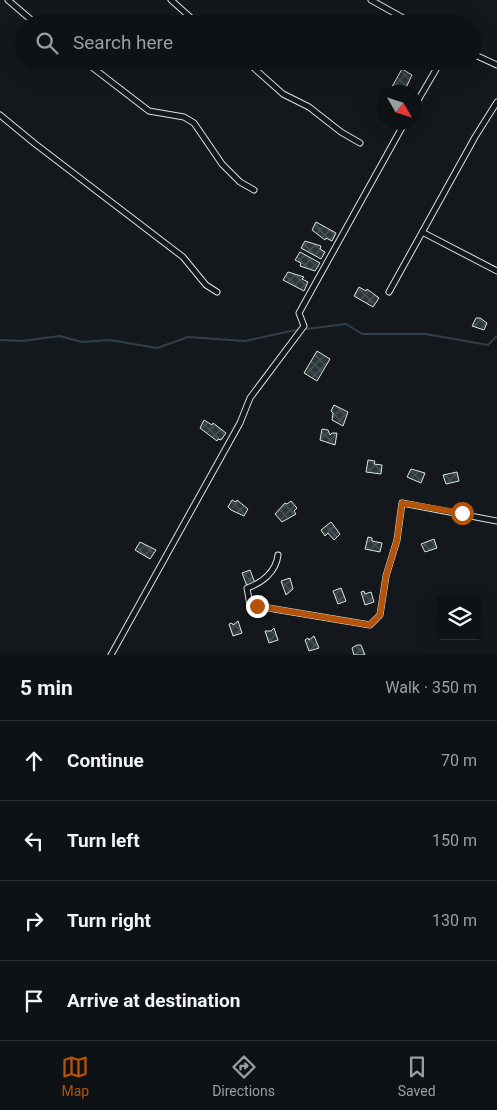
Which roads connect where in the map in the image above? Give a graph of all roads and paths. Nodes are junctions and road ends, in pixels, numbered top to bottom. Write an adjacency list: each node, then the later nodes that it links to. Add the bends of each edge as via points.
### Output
1 (8, 0): 4 (street)
2 (171, 0): 5 (street)
3 (373, 0): 6 (street)
4 (26, 15)
5 (188, 15)
6 (399, 15)
7 (482, 58): 8 (street)
8 (497, 65)
9 (96, 70): 17 (street, via 149,111 184,117 194,123 222,164 240,182)
10 (256, 70): 16 (street, via 283,94 309,107 341,132)
11 (436, 70): 12 (street)
12 (422, 93)
13 (497, 102): 18 (street)
14 (0, 114): 20 (street, via 34,144 183,257)
15 (402, 130): 24 (street, via 299,313 304,326 250,398 240,422)
16 (360, 142)
17 (254, 190)
18 (422, 232): 19 (street); 21 (street)
19 (497, 271)
20 (216, 292)
21 (389, 292)
22 (497, 521): 23 (street, via 402,503 380,615 370,625 250,605 247,588 255,586 268,575 277,565)
23 (278, 555)
24 (111, 655)

